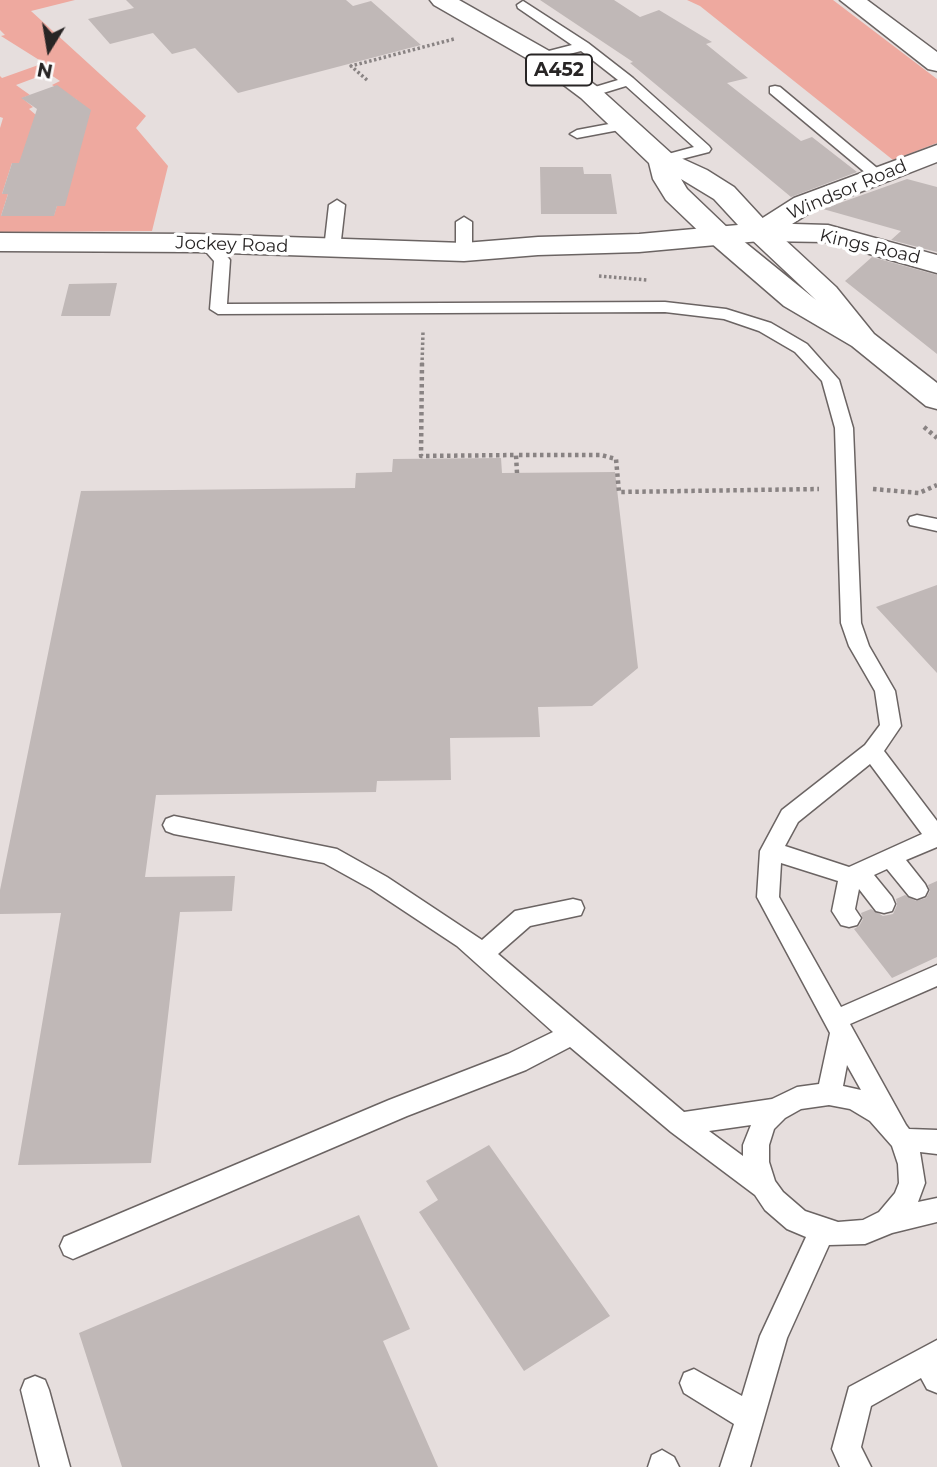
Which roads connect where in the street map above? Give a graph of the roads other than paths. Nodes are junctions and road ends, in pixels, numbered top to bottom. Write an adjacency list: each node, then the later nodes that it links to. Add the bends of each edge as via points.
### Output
1 (442, 0): 5 (main road, A452)
2 (539, 0): 4 (lane, via 523,5)
3 (852, 0): 6 (main road)
4 (583, 46): 5 (lane); 7 (lane)
5 (542, 57): 9 (main road, A452)
6 (937, 64)
7 (628, 81): 9 (lane); 13 (lane, via 704,149)
8 (775, 90): 14 (lane)
9 (590, 93): 10 (main road, A452)
10 (625, 125): 11 (lane); 13 (main road, A452)
11 (577, 134)
12 (937, 153): 14 (main road, Windsor Road)
13 (662, 160): 17 (main road, A452, via 724,193); 18 (main road, A452, via 676,194)
14 (878, 176): 17 (main road, Windsor Road, via 793,209)
15 (337, 205): 21 (lane)
16 (464, 222): 22 (lane)
17 (760, 232): 18 (main road, Kings Road); 23 (main road, A452); 25 (main road, Kings Road, via 828,234)
18 (721, 237): 22 (main road, Jockey Road); 24 (main road, A452)
19 (0, 242): 20 (main road, Jockey Road)
20 (197, 243): 21 (main road, Jockey Road); 31 (lane, via 214,250 222,260 218,309 665,307 726,314 765,327 801,348 830,380 844,428 851,623 885,691 891,726)
21 (332, 249): 22 (main road, Jockey Road)
22 (464, 252): 24 (main road, Jockey Road, via 564,263)
23 (789, 258): 24 (main road, Kings Road); 26 (main road, Kings Road, via 860,260); 27 (main road, A452, via 825,293)
24 (750, 261): 27 (main road, A452, via 795,300)
25 (937, 264)
26 (937, 278)
27 (863, 341): 28 (main road, A452)
28 (937, 399)
29 (917, 521): 30 (lane)
30 (937, 525)
31 (872, 751): 33 (lane); 34 (lane, via 790,816)
32 (174, 825): 41 (lane, via 329,855 436,918)
33 (937, 838): 35 (lane)
34 (771, 851): 36 (lane); 43 (lane, via 768,897)
35 (891, 858): 36 (lane); 37 (lane)
36 (854, 874): 38 (lane); 40 (lane, via 843,911)
37 (917, 890)
38 (884, 904)
39 (573, 908): 41 (lane, via 523,918)
40 (849, 918)
41 (482, 954): 44 (lane)
42 (934, 969): 43 (lane, via 898,984)
43 (839, 1026): 45 (lane); 48 (lane)
44 (572, 1034): 47 (lane); 54 (lane, via 517,1062)
45 (829, 1094): 46 (lane, via 797,1098); 48 (lane, via 855,1099 879,1113)
46 (776, 1110): 47 (lane); 50 (lane, via 764,1123 756,1145)
47 (680, 1124): 50 (lane)
48 (899, 1133): 49 (lane); 52 (lane, via 911,1164 912,1183 905,1201)
49 (937, 1142)
50 (764, 1187): 53 (lane, via 796,1220)
51 (937, 1210): 52 (lane)
52 (888, 1221): 53 (lane, via 865,1232)
53 (822, 1231): 58 (lane, via 774,1336)
54 (73, 1247)
55 (933, 1364): 61 (lane, via 859,1397 846,1449)
56 (694, 1383): 58 (lane)
57 (35, 1390): 59 (lane)
58 (751, 1418): 60 (lane)
59 (55, 1467)
60 (735, 1467)
61 (856, 1467)

